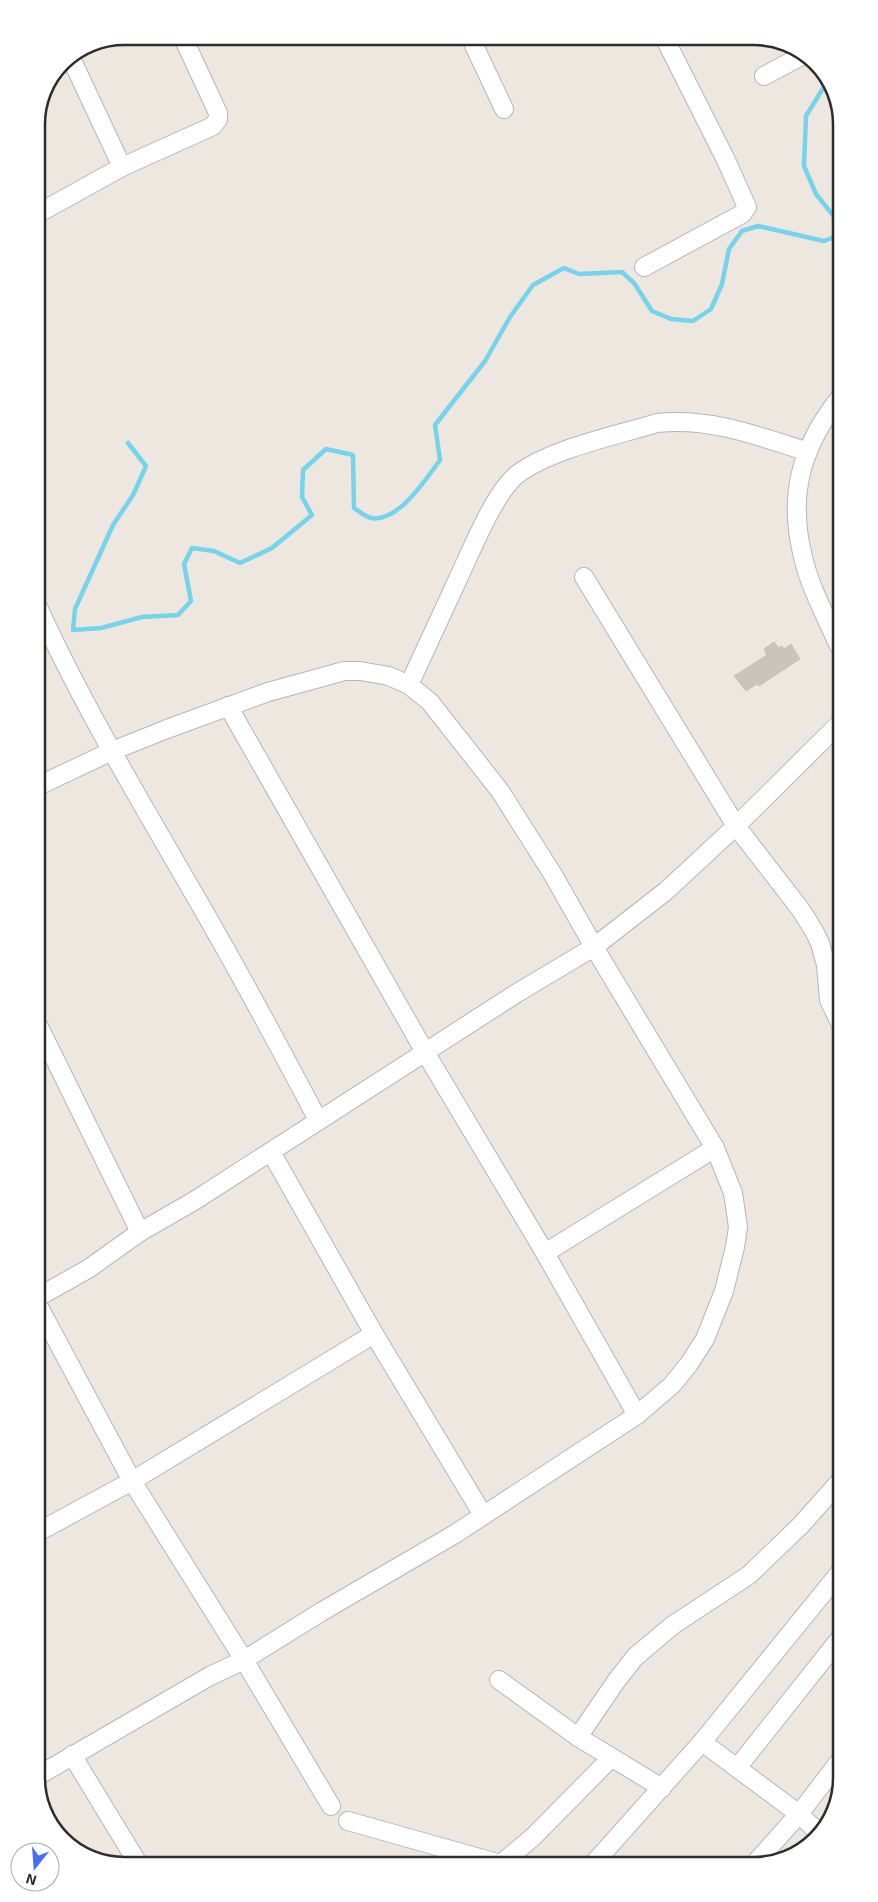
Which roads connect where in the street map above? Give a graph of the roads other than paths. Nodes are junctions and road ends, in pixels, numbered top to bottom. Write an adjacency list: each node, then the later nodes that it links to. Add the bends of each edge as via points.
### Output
1 (186, 45): 8 (street, via 218,119 213,126)
2 (474, 45): 7 (street)
3 (668, 45): 10 (street, via 747,206 742,214)
4 (797, 58): 6 (street)
5 (74, 64): 8 (street)
6 (764, 76)
7 (504, 108)
8 (122, 167): 9 (street)
9 (45, 210)
10 (644, 268)
11 (833, 407): 12 (street)
12 (808, 452): 15 (street, via 798,481 796,524 803,559); 16 (street, via 722,426 674,421 657,423 559,453 534,464 518,474 501,493 476,539)
13 (584, 578): 21 (street)
14 (45, 622): 19 (street)
15 (833, 634)
16 (409, 685): 17 (street, via 389,676 344,671); 22 (street, via 430,702 500,791)
17 (228, 706): 19 (street); 25 (street)
18 (833, 730): 21 (street)
19 (112, 751): 20 (street); 26 (street, via 236,966)
20 (45, 783)
21 (736, 826): 22 (street, via 666,891); 23 (street, via 814,931 826,965 829,1000)
22 (594, 947): 25 (street); 27 (street)
23 (833, 1008)
24 (45, 1039): 29 (street)
25 (425, 1052): 26 (street); 30 (street)
26 (318, 1120): 28 (street)
27 (716, 1148): 30 (street); 34 (street, via 733,1193 738,1227 724,1291 705,1339 689,1364 672,1385)
28 (271, 1152): 29 (street); 33 (street)
29 (140, 1232): 31 (street, via 88,1269)
30 (544, 1253): 34 (street)
31 (45, 1293)
32 (45, 1318): 35 (street)
33 (374, 1334): 35 (street); 37 (street)
34 (637, 1415): 37 (street)
35 (132, 1481): 38 (street); 41 (street)
36 (833, 1489): 43 (street, via 801,1525 748,1575 673,1625 635,1657)
37 (483, 1515): 41 (street)
38 (45, 1528)
39 (833, 1581): 44 (street)
40 (833, 1647): 47 (street)
41 (244, 1660): 45 (street); 51 (street)
42 (499, 1680): 43 (street)
43 (578, 1737): 46 (street)
44 (702, 1742): 47 (street); 50 (street)
45 (72, 1755): 49 (street); 56 (street)
46 (611, 1758): 50 (street); 58 (street)
47 (737, 1768): 52 (street)
48 (833, 1770): 52 (street)
49 (45, 1772)
50 (662, 1788): 59 (street)
51 (331, 1806)
52 (799, 1814): 54 (street); 55 (street)
53 (348, 1821): 57 (street)
54 (815, 1829)
55 (761, 1856)
56 (134, 1857)
57 (476, 1857)
58 (509, 1857)
59 (600, 1857)

